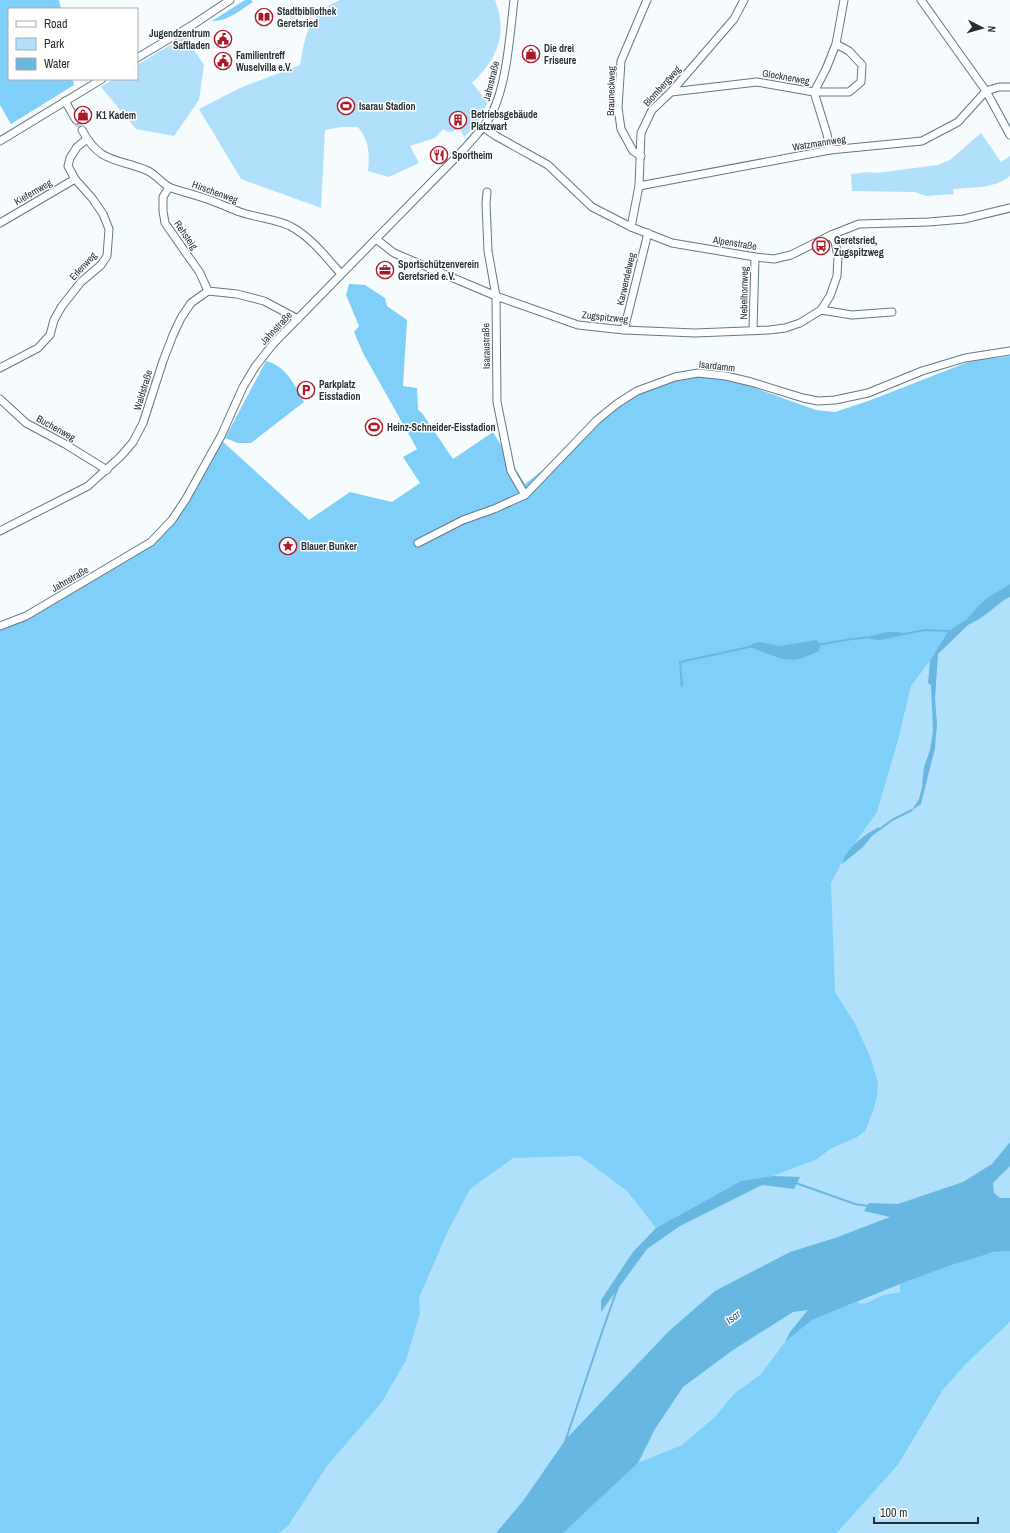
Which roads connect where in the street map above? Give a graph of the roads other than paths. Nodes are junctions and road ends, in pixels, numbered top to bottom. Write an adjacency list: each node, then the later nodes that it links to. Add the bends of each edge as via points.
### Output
1 (230, 0): 8 (street)
2 (514, 0): 16 (street, Jahnstraße, via 498,99)
3 (647, 0): 22 (street, Brauneckweg, via 621,61 618,108 621,129 633,151)
4 (744, 0): 11 (street, Blombergweg, via 734,19)
5 (844, 0): 7 (street)
6 (925, 1): 13 (street)
7 (836, 44): 12 (street); 12 (street, via 849,51 862,65 861,82 849,92)
8 (138, 57)
9 (100, 80): 14 (street)
10 (1010, 87): 13 (street, via 999,87)
11 (671, 92): 12 (street, Glocknerweg, via 757,82); 22 (street, Blombergweg, via 652,110 641,133)
12 (814, 92): 21 (street, Glocknerweg)
13 (986, 92): 18 (street); 21 (street, Watzmannweg, via 958,122 922,141)
14 (65, 101): 15 (street); 20 (street)
15 (76, 120)
16 (483, 127): 29 (street, Alpenstraße, via 548,165 592,207); 32 (street, Jahnstraße)
17 (82, 130): 19 (street, Hirschenweg)
18 (1010, 135)
19 (87, 139): 23 (street, Erlenweg, via 77,147 70,158 68,166); 25 (street, Hirschenweg, via 103,156 153,173)
20 (0, 141)
21 (830, 150): 24 (street, Watzmannweg)
22 (641, 156): 24 (street, Blombergweg)
23 (75, 179): 28 (street, Kiefernweg); 43 (street, Erlenweg, via 103,214 109,229 107,256 62,306 54,320 50,335 38,348)
24 (639, 186): 29 (street, Blombergweg)
25 (169, 187): 34 (street, Hirschenweg, via 292,227 317,246); 35 (street, Rehsteig, via 163,197 162,211 165,223 200,272)
26 (487, 192): 36 (street, Isaraustraße, via 488,250)
27 (1010, 208): 31 (street, Alpenstraße, via 964,219 859,224)
28 (0, 223)
29 (631, 227): 30 (street, Alpenstraße)
30 (648, 233): 33 (street, Alpenstraße, via 672,242); 40 (street, Karwendelweg)
31 (831, 235): 33 (street, Alpenstraße, via 791,255 774,258); 37 (street, Zugspitzweg, via 838,256 837,276 830,296)
32 (376, 239): 34 (street, Jahnstraße); 36 (street, Zugspitzweg, via 391,251)
33 (755, 257): 41 (street, Nebelhornweg)
34 (341, 274): 39 (street, Jahnstraße)
35 (208, 291): 39 (street, via 237,294 264,301); 45 (street, Waldstraße, via 191,303 181,318 172,335 143,422 133,442)
36 (496, 296): 40 (street, Zugspitzweg, via 578,325); 46 (street, Isaraustraße, via 497,402 511,471)
37 (821, 310): 38 (street, via 852,315); 41 (street, Zugspitzweg, via 800,323 785,328)
38 (892, 312)
39 (298, 319): 49 (street, Jahnstraße, via 255,367 186,499 172,520 151,542 26,616)
40 (624, 330): 41 (street, Zugspitzweg, via 695,333)
41 (753, 330)
42 (1010, 351): 46 (street, Isardamm, via 965,358 922,371 868,393 835,400 818,401 803,398 726,376 698,373 675,377 637,391 618,403 597,420)
43 (0, 368)
44 (0, 399): 45 (street, Buchenweg, via 26,423)
45 (107, 470): 47 (street, Waldstraße, via 88,486)
46 (525, 495): 48 (street, Isardamm, via 463,520)
47 (0, 531)
48 (418, 543)
49 (0, 626)

